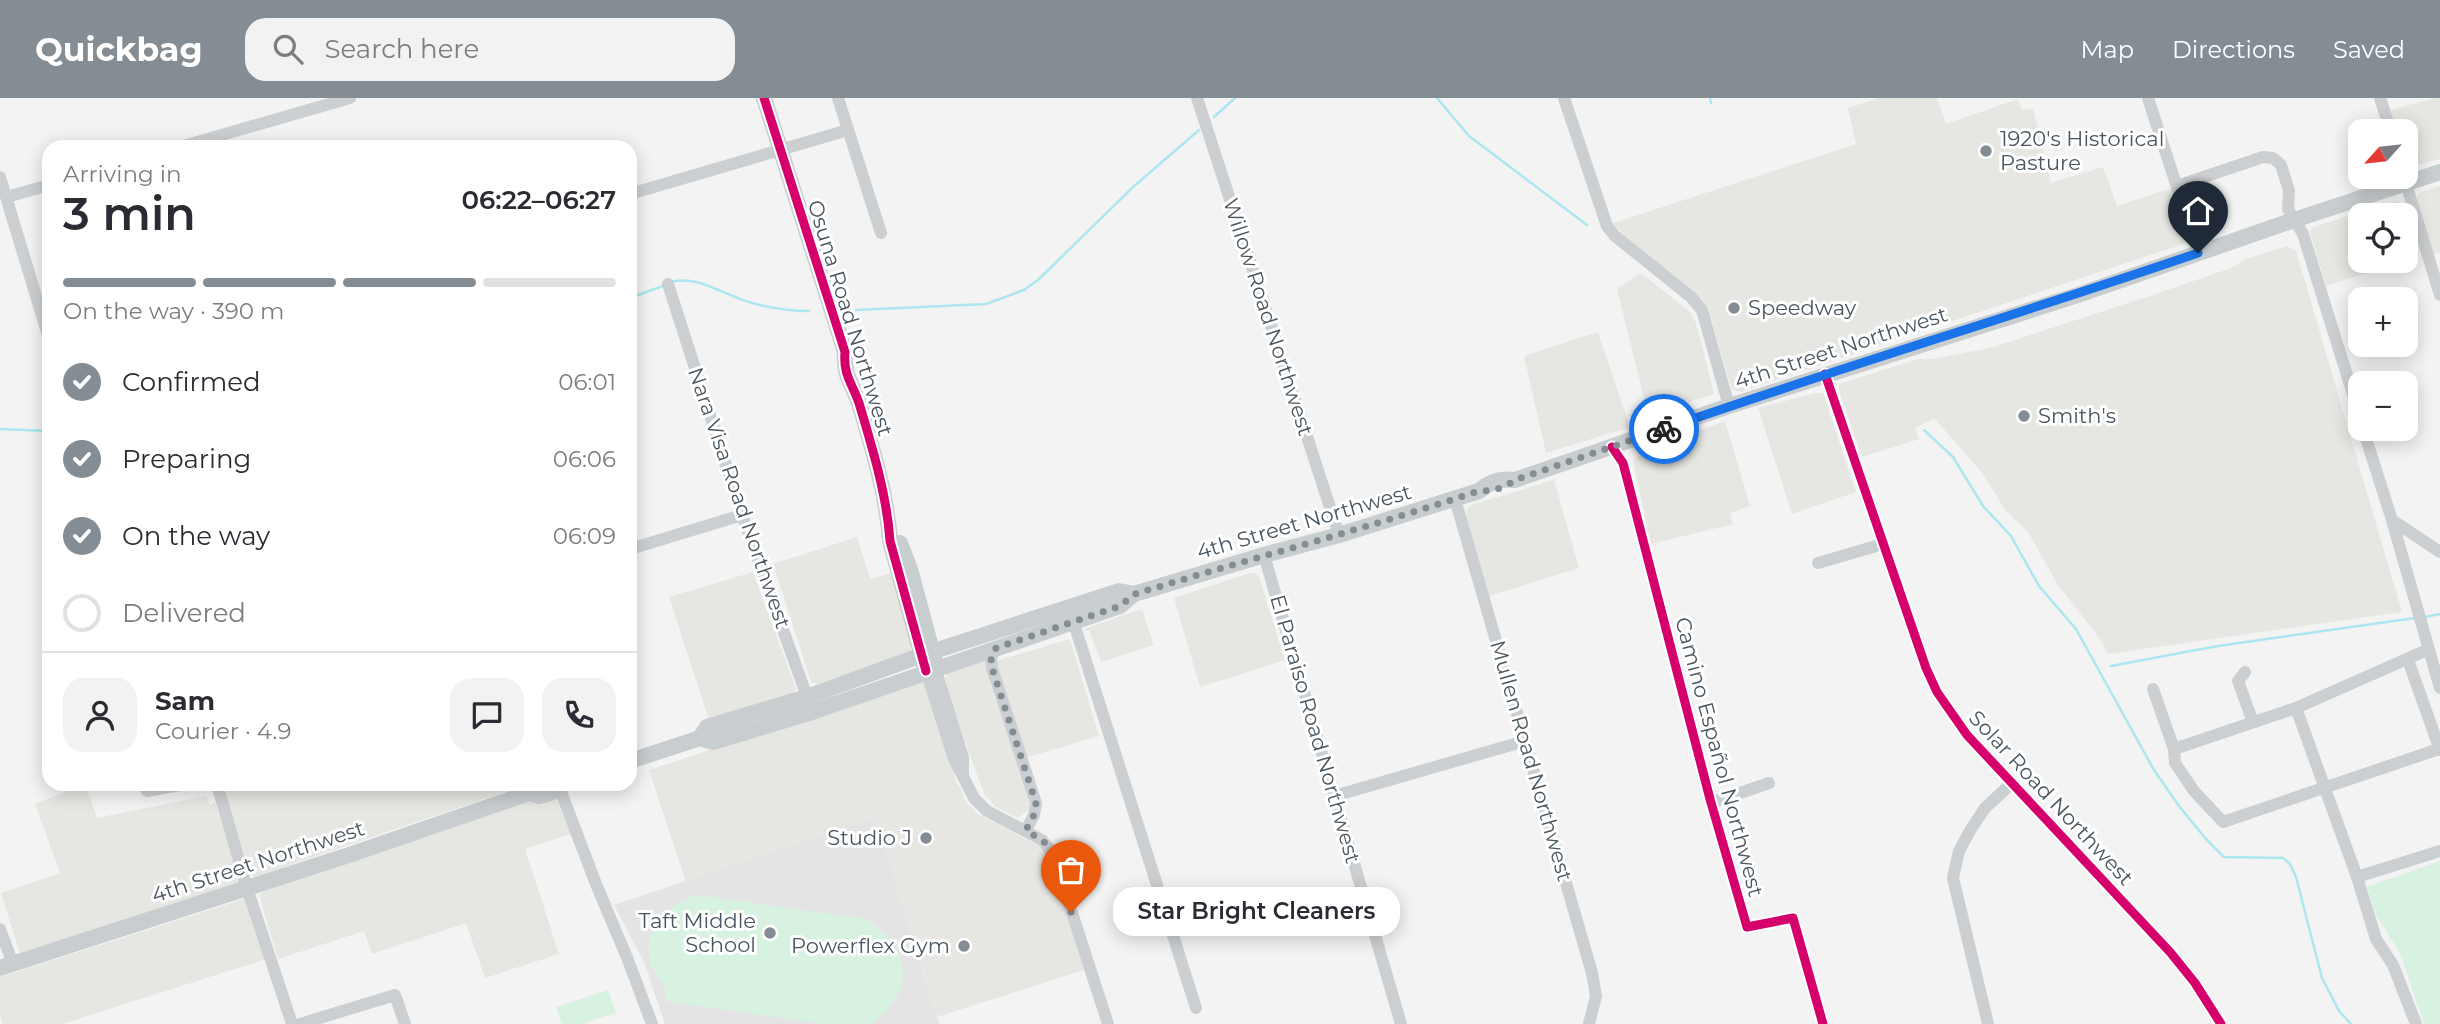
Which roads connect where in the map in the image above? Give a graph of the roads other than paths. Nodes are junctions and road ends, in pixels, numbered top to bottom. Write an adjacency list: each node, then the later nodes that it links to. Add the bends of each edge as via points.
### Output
1 (350, 98): 10 (street)
2 (764, 98): 11 (main road, Osuna Road Northwest)
3 (838, 98): 9 (street)
4 (1196, 98): 35 (street, Willow Road Northwest)
5 (1564, 98): 29 (street, via 1607,226 1702,310)
6 (2148, 98): 16 (street)
7 (2380, 98): 8 (street)
8 (2387, 119)
9 (848, 130): 11 (street); 22 (street)
10 (204, 140)
11 (781, 150): 19 (street); 45 (main road, Osuna Road Northwest, via 845,352 860,384 858,400 889,518 910,569)
12 (2440, 172): 14 (main road, 4th Street Northwest)
13 (0, 177): 20 (street)
14 (2418, 177)
15 (42, 186): 20 (street)
16 (2177, 186): 21 (street, via 2263,157 2273,158 2281,165); 23 (street)
17 (2380, 189): 21 (main road, 4th Street Northwest)
18 (2408, 189): 25 (street)
19 (637, 192)
20 (7, 197): 26 (street)
21 (2294, 220): 23 (main road, 4th Street Northwest); 28 (street, via 2303,234)
22 (881, 233)
23 (2198, 253): 27 (main road, 4th Street Northwest)
24 (668, 284): 33 (street, Nara Visa Road Northwest)
25 (2440, 295)
26 (42, 315)
27 (1825, 374): 29 (main road, 4th Street Northwest); 36 (street, Solar Road Northwest)
28 (2348, 379)
29 (1729, 406): 31 (main road, 4th Street Northwest)
30 (2367, 441): 34 (street)
31 (1612, 447): 32 (main road, 4th Street Northwest, via 1490,492); 65 (street, Camino Español Northwest, via 1623,463)
32 (1455, 499): 35 (main road, 4th Street Northwest); 52 (street, Mullen Road Northwest)
33 (742, 515): 37 (street); 49 (street, Nara Visa Road Northwest)
34 (2392, 520): 38 (street); 43 (street)
35 (1339, 536): 39 (main road, 4th Street Northwest)
36 (1883, 544): 40 (street); 57 (street, Solar Road Northwest, via 1937,692 1967,735)
37 (637, 547)
38 (2440, 552)
39 (1264, 555): 41 (main road, 4th Street Northwest, via 1135,594 1119,591); 64 (street, El Paraiso Road Northwest)
40 (1818, 563)
41 (1072, 615): 42 (main road, 4th Street Northwest); 45 (main road, 4th Street Northwest, via 1036,618); 72 (street)
42 (996, 648): 45 (main road, 4th Street Northwest); 66 (street, via 991,658 995,678 1035,797 1036,809)
43 (2427, 650): 44 (street); 47 (street)
44 (2408, 660): 50 (street); 54 (street)
45 (930, 661): 49 (main road, 4th Street Northwest); 66 (street, Osuna Road Northwest, via 954,759 974,799)
46 (2245, 672): 51 (street, via 2238,681)
47 (2440, 688)
48 (2153, 689): 53 (street)
49 (810, 704): 55 (main road, 4th Street Northwest, via 707,727 700,738)
50 (2296, 708): 51 (street); 58 (street)
51 (2253, 722): 53 (street)
52 (1525, 741): 64 (street); 79 (street, Mullen Road Northwest, via 1592,973 1596,996)
53 (2172, 742): 58 (street, via 2175,764 2223,822)
54 (2440, 750): 58 (street)
55 (637, 759)
56 (1769, 783): 65 (street, Camino Español Northwest)
57 (2012, 783): 81 (street, via 1985,808 1971,829 1958,851 1953,878); 82 (street, Solar Road Northwest, via 2170,952)
58 (2326, 788): 68 (street)
59 (219, 791): 69 (street)
60 (519, 791): 69 (main road, 4th Street Northwest)
61 (534, 791): 62 (main road, 4th Street Northwest, via 539,796)
62 (554, 791)
63 (561, 791): 77 (street)
64 (1334, 796): 78 (street, El Paraiso Road Northwest)
65 (1711, 803): 80 (street, Camino Español Northwest, via 1747,927 1793,918)
66 (1026, 830): 73 (street, Osuna Road Northwest, via 1053,854)
67 (2440, 851): 68 (street)
68 (2357, 877): 83 (street, via 2376,939 2393,965)
69 (247, 888): 71 (main road, 4th Street Northwest); 74 (street)
70 (0, 929): 71 (street)
71 (6, 966)
72 (1196, 1008)
73 (1103, 1023)
74 (292, 1024)
75 (300, 1024): 76 (street, via 396,995)
76 (405, 1024)
77 (652, 1024)
78 (1401, 1024)
79 (1590, 1024)
80 (1823, 1024)
81 (1988, 1024)
82 (2221, 1024)
83 (2416, 1024)

